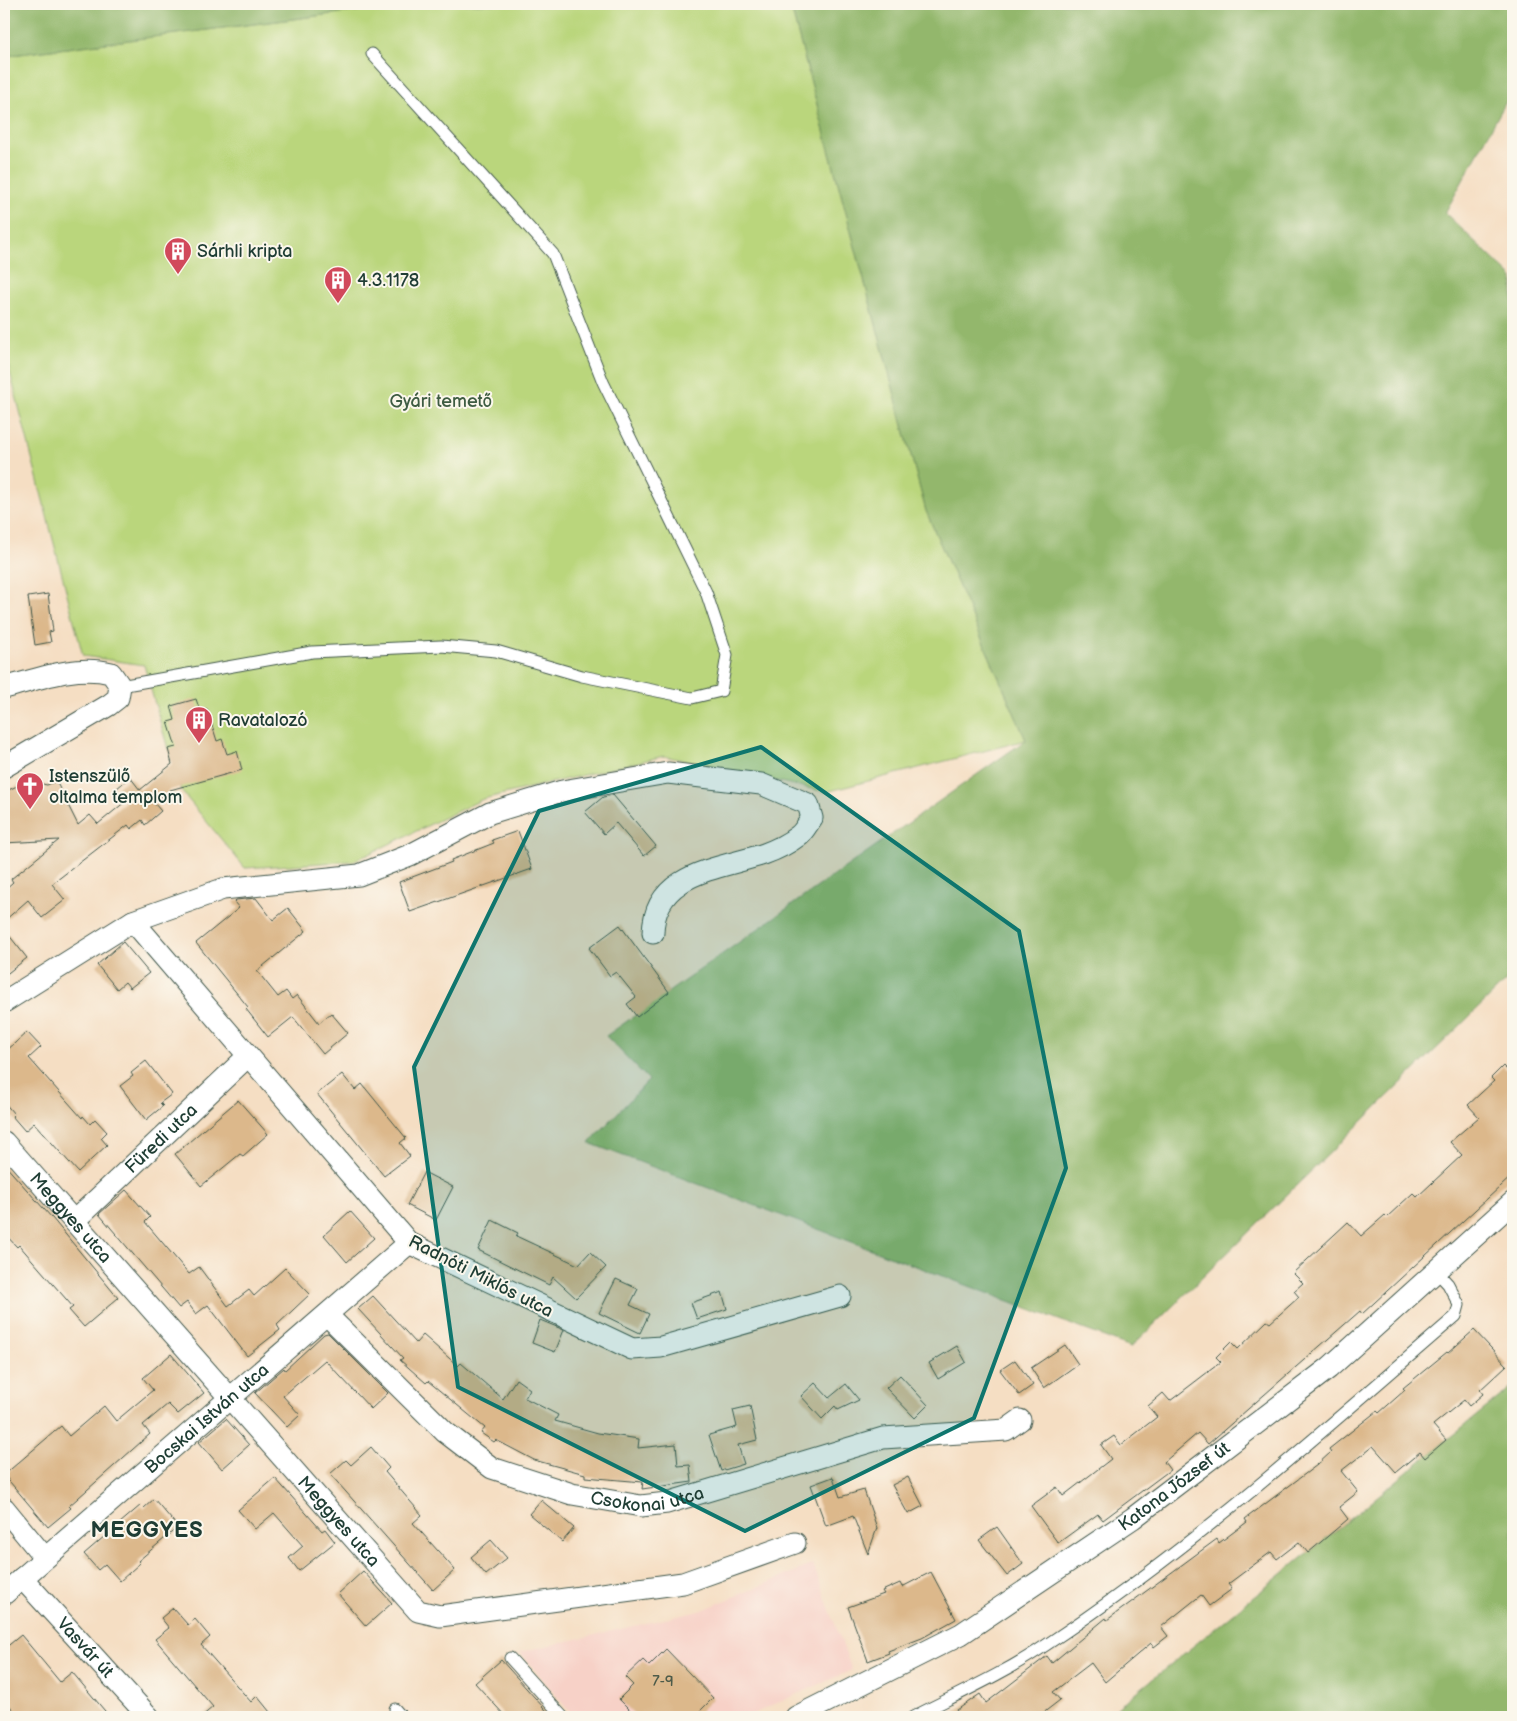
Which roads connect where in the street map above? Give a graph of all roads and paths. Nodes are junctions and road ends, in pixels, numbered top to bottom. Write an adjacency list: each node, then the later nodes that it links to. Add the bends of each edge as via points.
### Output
1 (372, 54): 2 (lane, via 553,254 603,382 706,592 727,655 722,691 692,698 582,676 496,651 441,646 312,652)
2 (120, 686): 3 (street, via 111,673 94,668); 4 (street, via 118,698 110,705)
3 (4, 688)
4 (4, 767)
5 (132, 921): 6 (street, via 222,889 359,875 410,855 490,813 562,791 668,773 761,784 808,804 812,818 800,835 766,854 695,873 668,892 653,918); 7 (street); 8 (street, Radnóti Miklós utca)
6 (653, 933)
7 (4, 1002)
8 (247, 1057): 11 (street, Füredi utca); 12 (street, Radnóti Miklós utca)
9 (4, 1142): 11 (street, Meggyes utca)
10 (1513, 1202): 13 (street, Katona József út)
11 (74, 1221): 16 (street, Meggyes utca)
12 (409, 1243): 14 (street, Radnóti Miklós utca, via 632,1348 661,1347); 15 (street, Bocskai István utca)
13 (1436, 1271): 26 (street, Katona József út, via 1328,1368 1133,1518 961,1634); 27 (lane, via 1457,1300 1456,1316 1270,1476 1162,1563 1045,1646)
14 (840, 1296)
15 (327, 1315): 16 (street, Bocskai István utca); 17 (street, Csokonai utca, via 445,1432 492,1468 572,1494 642,1506 667,1503 882,1438 1006,1430)
16 (229, 1398): 19 (street, Meggyes utca, via 424,1614 440,1616 683,1583); 20 (street, Bocskai István utca)
17 (1020, 1420)
18 (4, 1508): 20 (street)
19 (795, 1543)
20 (45, 1558): 21 (street, Bocskai István utca)
21 (22, 1578): 22 (street, Bocskai István utca); 24 (street, Vasvár út)
22 (4, 1594)
23 (510, 1658): 25 (lane)
24 (149, 1717)
25 (563, 1717)
26 (796, 1717)
27 (913, 1717)

